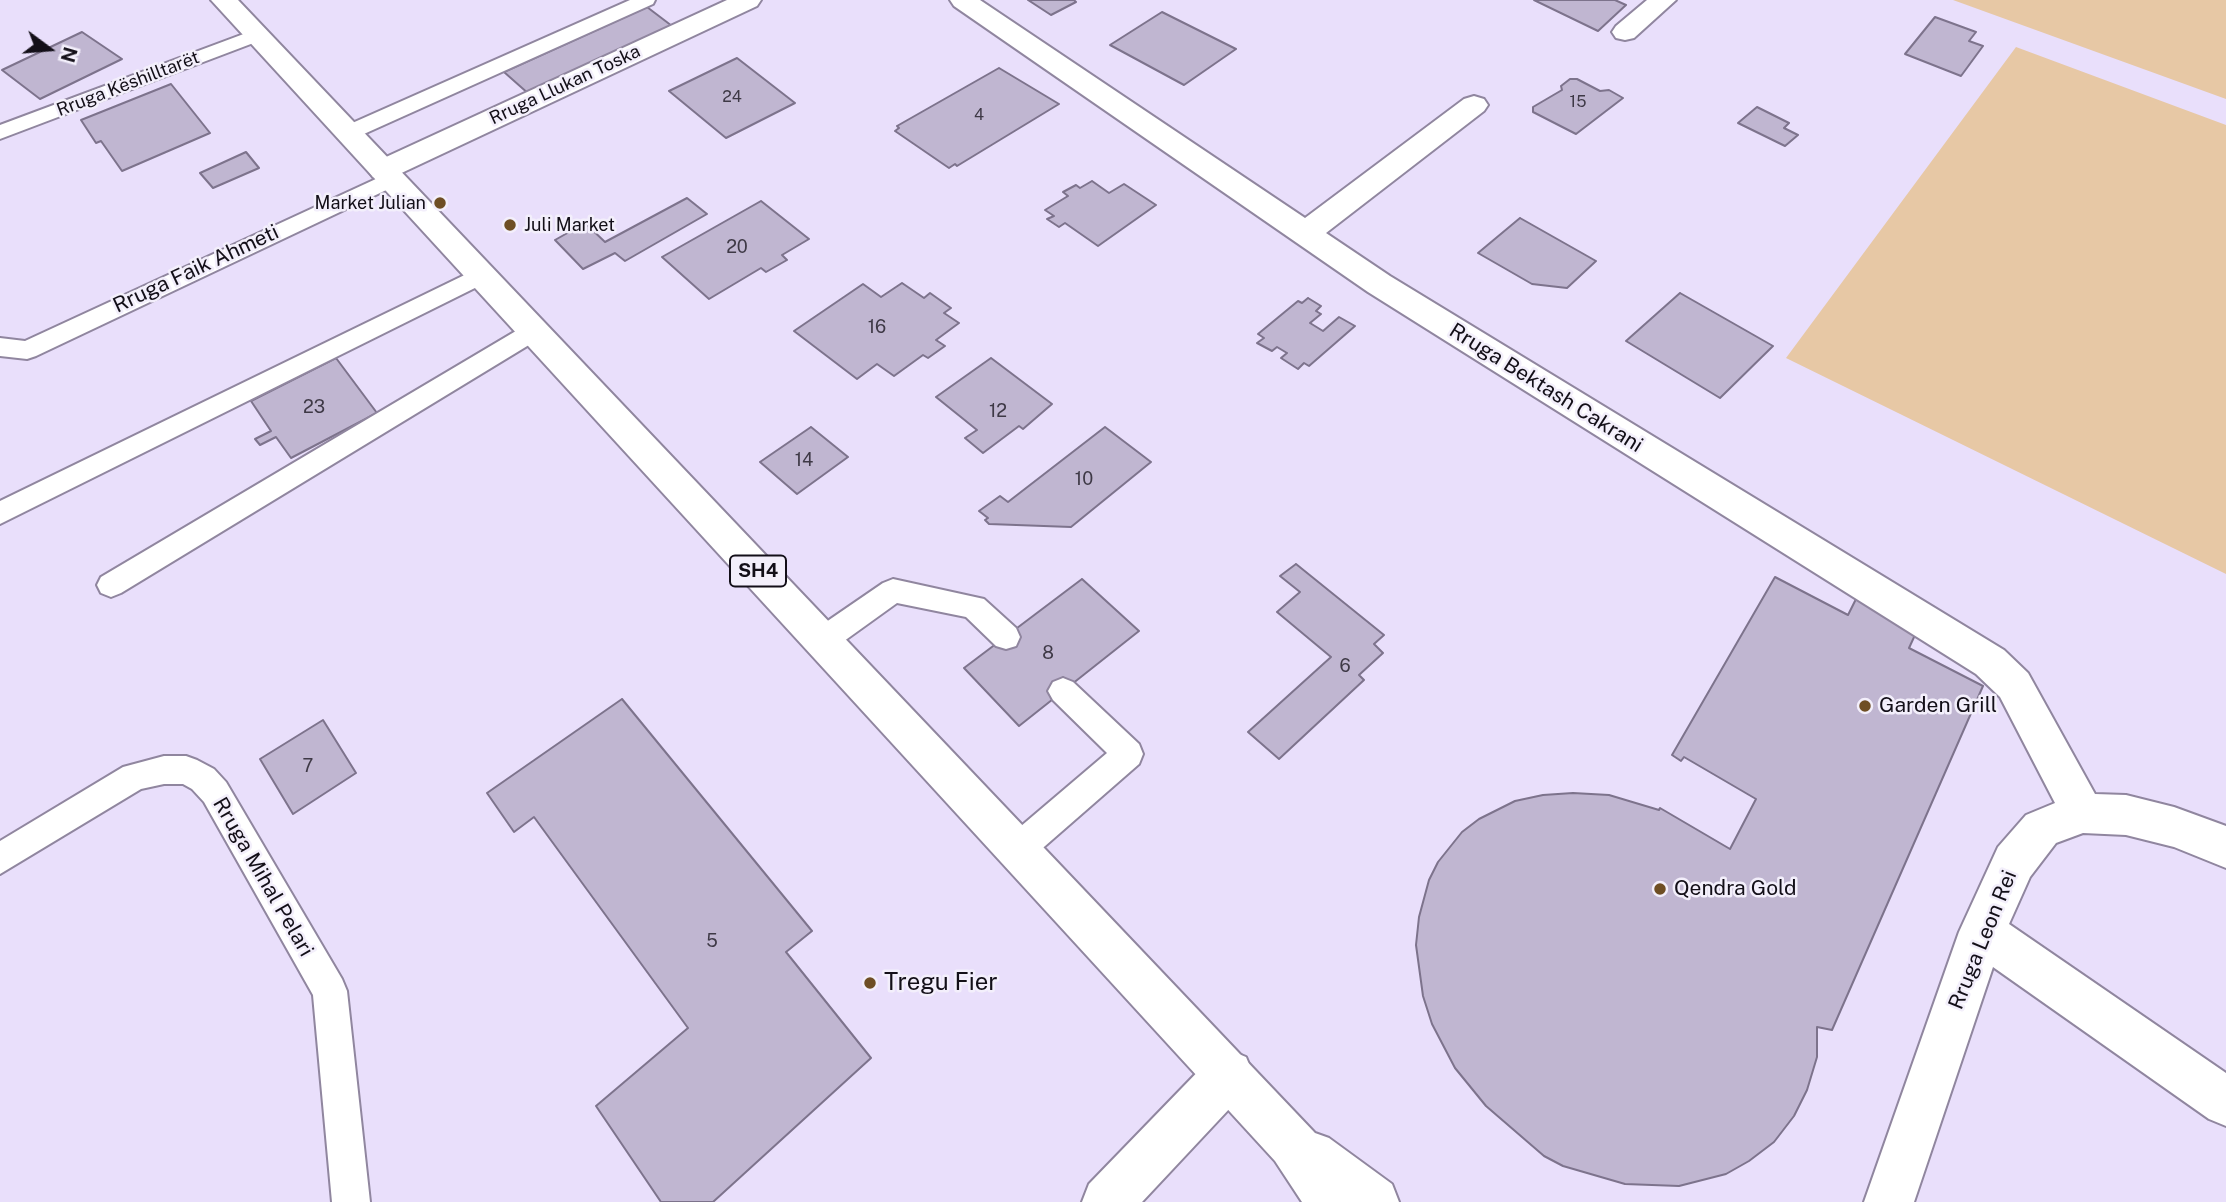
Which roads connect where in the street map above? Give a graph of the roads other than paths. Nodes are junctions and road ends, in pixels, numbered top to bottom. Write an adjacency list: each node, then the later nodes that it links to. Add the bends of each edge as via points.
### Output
1 (224, 0): 7 (street, SH4)
2 (646, 0): 10 (lane)
3 (748, 0): 11 (street, Rruga Llukan Toska)
4 (963, 0): 12 (street, Rruga Bektash Cakrani)
5 (1663, 0): 6 (street)
6 (1625, 32)
7 (257, 35): 9 (lane, Rruga Këshilltarët); 10 (street, SH4)
8 (1474, 105): 12 (street)
9 (0, 132)
10 (348, 133): 11 (street, SH4)
11 (387, 174): 13 (street, SH4); 15 (lane, Rruga Faik Ahmeti, via 27,350)
12 (1306, 233): 21 (street, Rruga Bektash Cakrani, via 1379,284 1990,662 2014,685)
13 (481, 275): 14 (street, SH4); 16 (lane)
14 (534, 331): 17 (lane); 19 (street, SH4)
15 (0, 347)
16 (0, 513)
17 (111, 585)
18 (1006, 637): 19 (lane, via 974,607 892,591)
19 (823, 640): 23 (street, SH4)
20 (1062, 691): 23 (lane, via 1128,754)
21 (2083, 813): 22 (street, Rruga Leon Rei, via 2126,815); 25 (street, Rruga Leon Rei, via 2041,829 2014,862)
22 (2226, 847)
23 (1018, 849): 26 (street, SH4)
24 (0, 859): 29 (lane, Rruga Mihal Pelari, via 134,776 186,770 203,779 215,792 330,991)
25 (1982, 932): 27 (street); 33 (street, Rruga Leon Rei)
26 (1228, 1074): 28 (street, SH4); 30 (street)
27 (2226, 1102)
28 (1293, 1143): 31 (street, SH4); 32 (street, SH4)
29 (351, 1202)
30 (1107, 1202)
31 (1331, 1202)
32 (1374, 1202)
33 (1888, 1202)

